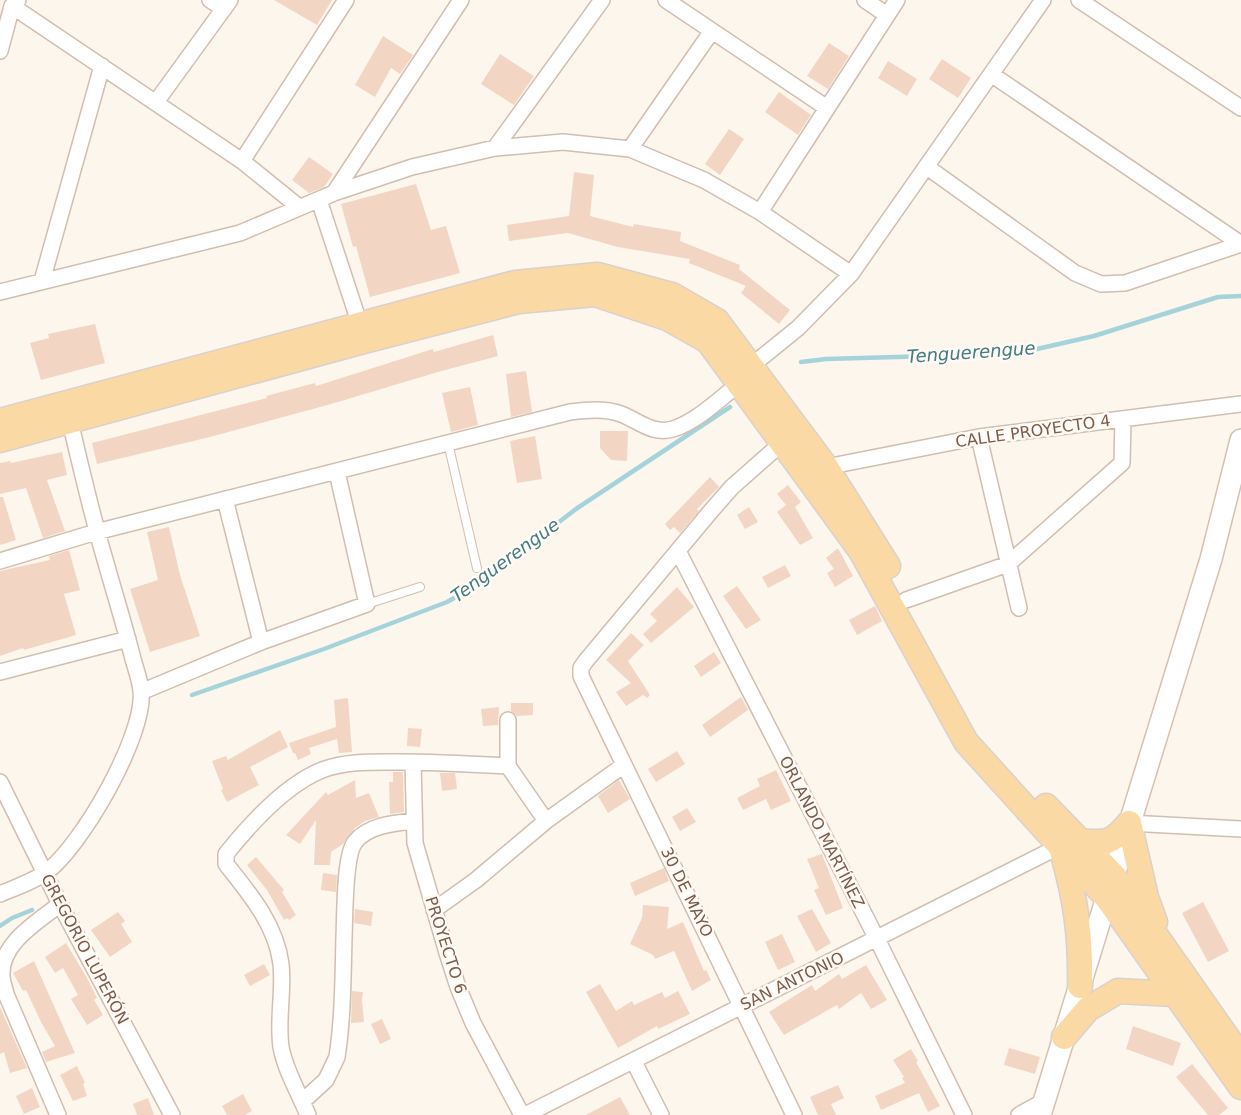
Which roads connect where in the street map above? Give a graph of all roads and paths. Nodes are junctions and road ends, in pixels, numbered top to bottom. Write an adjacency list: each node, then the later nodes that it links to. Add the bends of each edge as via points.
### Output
1 (210, 0): 11 (street)
2 (346, 0): 22 (street)
3 (460, 0): 24 (street)
4 (602, 0): 20 (street)
5 (666, 0): 13 (street)
6 (865, 0): 12 (street)
7 (897, 0): 12 (street)
8 (1043, 0): 16 (street)
9 (1079, 0): 19 (street)
10 (15, 3): 14 (street); 15 (street)
11 (227, 5): 17 (street)
12 (887, 15): 18 (street)
13 (712, 31): 18 (street); 21 (street)
14 (0, 51)
15 (102, 66): 17 (street); 30 (street)
16 (991, 74): 23 (street); 28 (street)
17 (156, 102): 22 (street)
18 (827, 108): 27 (street)
19 (1241, 108)
20 (495, 148): 21 (street, via 563,142); 24 (street, via 412,167)
21 (630, 149): 27 (street, via 704,180)
22 (242, 161): 26 (street)
23 (927, 167): 28 (street, via 1075,273 1101,284 1125,283); 29 (street)
24 (334, 193): 25 (street)
25 (319, 200): 26 (street); 32 (street)
26 (299, 207): 30 (street, via 240,232)
27 (760, 212): 29 (street)
28 (1241, 244)
29 (851, 274): 33 (street)
30 (42, 281): 31 (street)
31 (0, 292)
32 (362, 332): 33 (main road, via 519,301 595,294 667,318 708,341); 36 (main road); 37 (main road)
33 (745, 375): 41 (street, via 689,422 672,429 657,431 620,414 595,410 570,412); 42 (main road); 43 (main road)
34 (1241, 404): 35 (street, CALLE PROYECTO 4)
35 (1123, 419): 38 (street, CALLE PROYECTO 4); 49 (street, via 1122,463)
36 (0, 421)
37 (70, 421): 39 (main road); 46 (street)
38 (979, 437): 43 (street, CALLE PROYECTO 4); 49 (street)
39 (0, 440)
40 (1241, 440): 66 (main road, via 1211,559)
41 (448, 442): 44 (street); 50 (lane)
42 (782, 443): 47 (street, via 732,486); 68 (main road, via 861,551 966,742)
43 (826, 467): 52 (main road, via 876,544)
44 (338, 472): 45 (street); 53 (street)
45 (225, 499): 46 (street); 56 (street)
46 (96, 532): 48 (street); 55 (street)
47 (678, 551): 61 (street, 30 DE MAYO, via 581,668); 75 (street, ORLANDO MARTÍNEZ)
48 (0, 561)
49 (1008, 564): 52 (street); 54 (street)
50 (477, 568)
51 (420, 587): 53 (lane)
52 (906, 600): 68 (main road, via 979,734)
53 (367, 604): 56 (street)
54 (1018, 608)
55 (128, 639): 57 (street); 58 (street)
56 (261, 642): 58 (street)
57 (0, 672)
58 (141, 692): 69 (street, via 133,734 109,786 87,827)
59 (508, 720): 62 (street)
60 (413, 762): 62 (street); 64 (street, PROYECTO 6); 85 (street, via 359,762 321,771 301,781 253,820 226,854 226,864 252,896 276,942 281,964 280,1043)
61 (624, 765): 65 (street); 79 (street, 30 DE MAYO)
62 (508, 766): 65 (street)
63 (0, 782): 69 (street, GREGORIO LUPERÓN)
64 (414, 821): 74 (street, PROYECTO 6, via 415,843); 85 (street, via 377,828 356,840 351,848 337,1057)
65 (546, 821): 74 (street)
66 (1129, 823): 67 (street); 68 (main road, via 1116,839); 70 (main road); 76 (main road)
67 (1241, 829)
68 (1069, 844): 70 (main road); 72 (main road); 75 (street, SAN ANTONIO); 77 (main road, via 1081,943)
69 (45, 873): 71 (street); 73 (street, GREGORIO LUPERÓN)
70 (1114, 876): 72 (main road); 76 (main road)
71 (0, 894)
72 (1108, 899): 77 (main road); 78 (main road)
73 (60, 904): 86 (street, via 15,940 5,957 2,975 6,994); 87 (street, GREGORIO LUPERÓN)
74 (434, 910): 88 (street, PROYECTO 6, via 473,1023)
75 (877, 939): 79 (street, SAN ANTONIO); 91 (street, ORLANDO MARTÍNEZ)
76 (1162, 945): 81 (main road)
77 (1080, 986): 80 (main road)
78 (1175, 994): 80 (main road, via 1118,991 1088,1009); 83 (main road)
79 (742, 1005): 82 (street, SAN ANTONIO); 90 (street, 30 DE MAYO)
80 (1064, 1037): 84 (main road)
81 (1241, 1057)
82 (634, 1062): 88 (street, SAN ANTONIO); 89 (street)
83 (1241, 1087)
84 (1043, 1107): 92 (street)
85 (305, 1108)
86 (58, 1115)
87 (172, 1115)
88 (524, 1115)
89 (661, 1115)
90 (794, 1115)
91 (964, 1115)
92 (1019, 1115)

